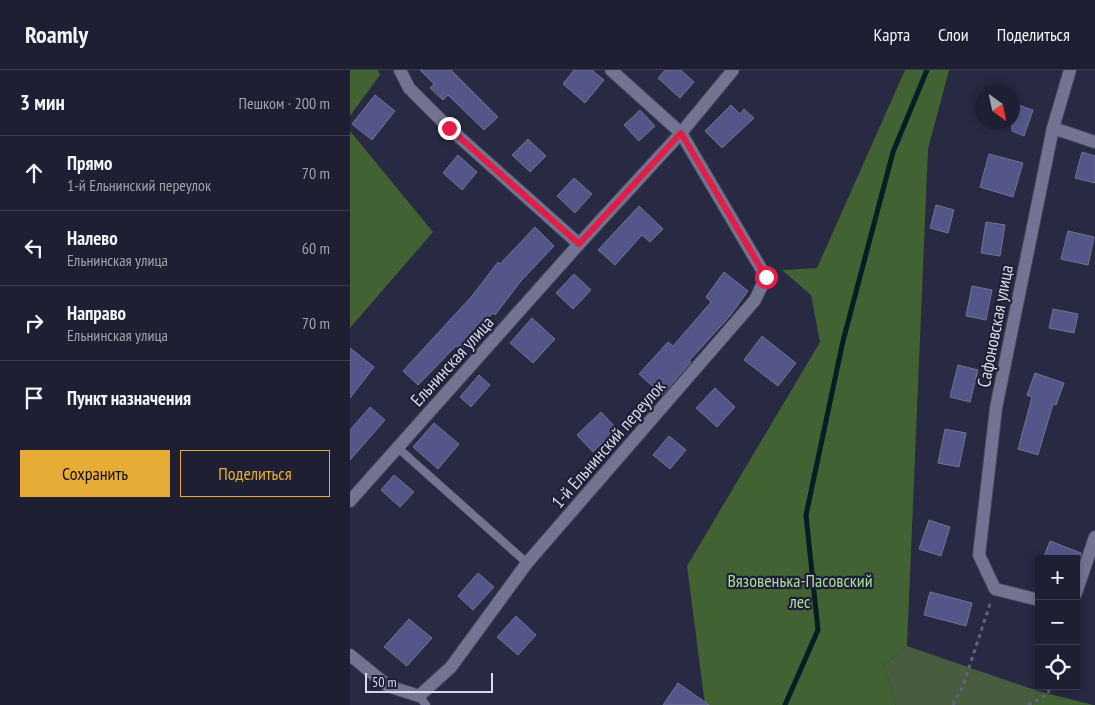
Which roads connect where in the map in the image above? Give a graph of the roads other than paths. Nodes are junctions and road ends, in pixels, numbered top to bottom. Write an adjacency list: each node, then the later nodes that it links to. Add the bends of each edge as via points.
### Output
1 (400, 70): 8 (street, via 409,88 449,128)
2 (611, 70): 6 (street)
3 (733, 70): 6 (street, Ельнинская улица)
4 (1070, 70): 5 (street, Сафоновская улица)
5 (1053, 128): 7 (street); 14 (street, Сафоновская улица, via 995,417 979,554 995,589)
6 (681, 133): 8 (street, Ельнинская улица); 12 (street, 1-й Ельнинский переулок, via 766,277 754,300)
7 (1095, 142)
8 (579, 244): 9 (street, Ельнинская улица)
9 (398, 448): 10 (street, Ельнинская улица); 12 (lane)
10 (350, 502)
11 (1095, 537): 13 (street)
12 (527, 563): 16 (street, 1-й Ельнинский переулок)
13 (1080, 581)
14 (1035, 599)
15 (350, 655): 16 (street, 1-й Ельнинский переулок, via 388,686)
16 (423, 700)

